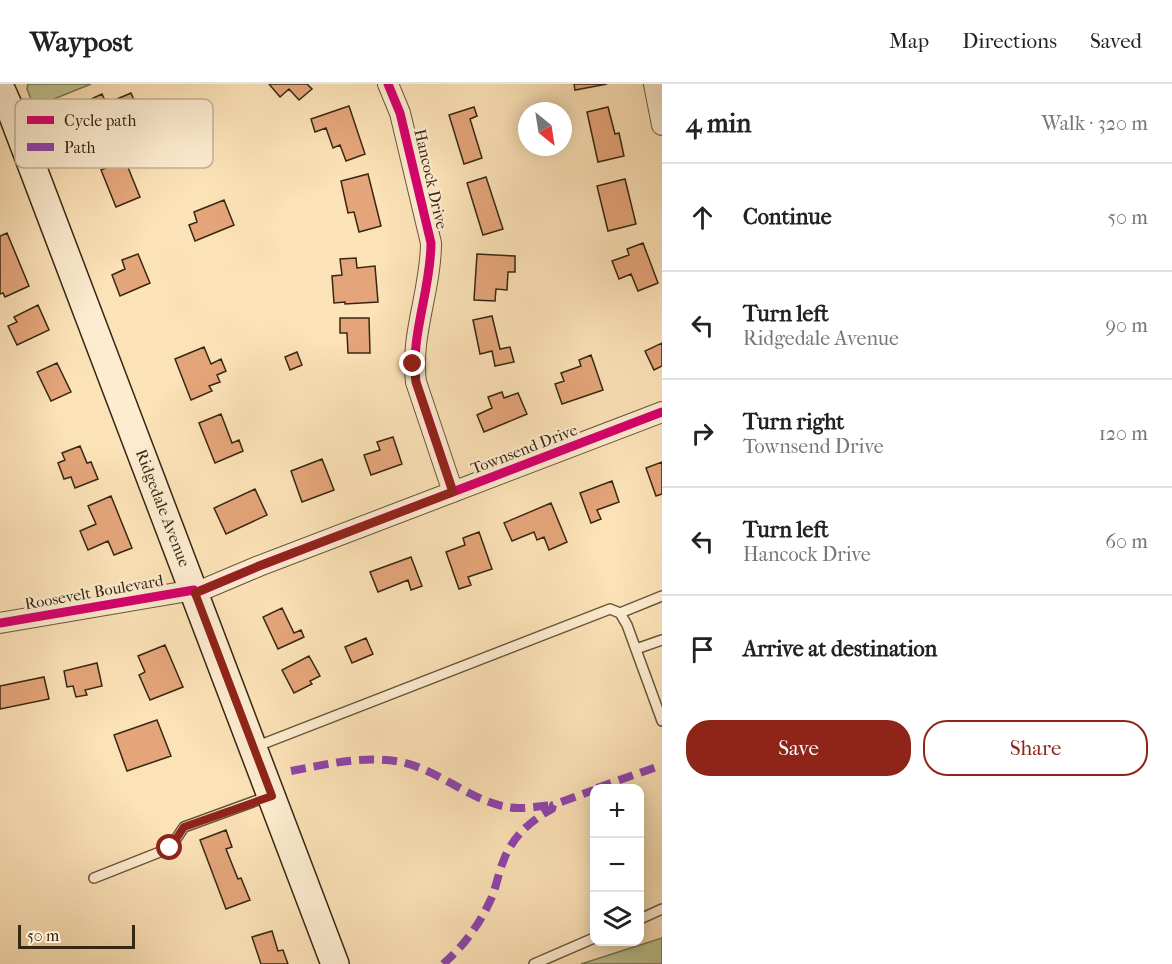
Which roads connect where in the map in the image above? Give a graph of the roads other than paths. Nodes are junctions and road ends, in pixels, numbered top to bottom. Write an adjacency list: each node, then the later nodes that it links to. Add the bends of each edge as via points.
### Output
1 (19, 84): 5 (main road)
2 (388, 84): 10 (street, Hancock Drive, via 400,113 430,243 431,264 413,364)
3 (654, 84): 6 (street)
4 (0, 87): 7 (main road, Ridgedale Avenue)
5 (20, 99)
6 (661, 119)
7 (15, 122)
8 (33, 168): 11 (main road, Ridgedale Avenue)
9 (662, 412): 10 (street, Townsend Drive)
10 (453, 492): 11 (street, Townsend Drive)
11 (195, 592): 14 (street, Roosevelt Boulevard); 18 (main road, Ridgedale Avenue)
12 (662, 596): 13 (lane)
13 (620, 613): 16 (lane); 18 (lane, via 610,609)
14 (0, 623)
15 (662, 640): 16 (lane)
16 (636, 649): 17 (lane)
17 (662, 721)
18 (254, 747): 19 (main road, Ridgedale Avenue)
19 (272, 796): 20 (lane, via 184,827 170,848); 24 (main road, Ridgedale Avenue)
20 (94, 878)
21 (662, 909): 22 (lane)
22 (644, 917)
23 (590, 940): 25 (lane)
24 (335, 964)
25 (534, 964)

